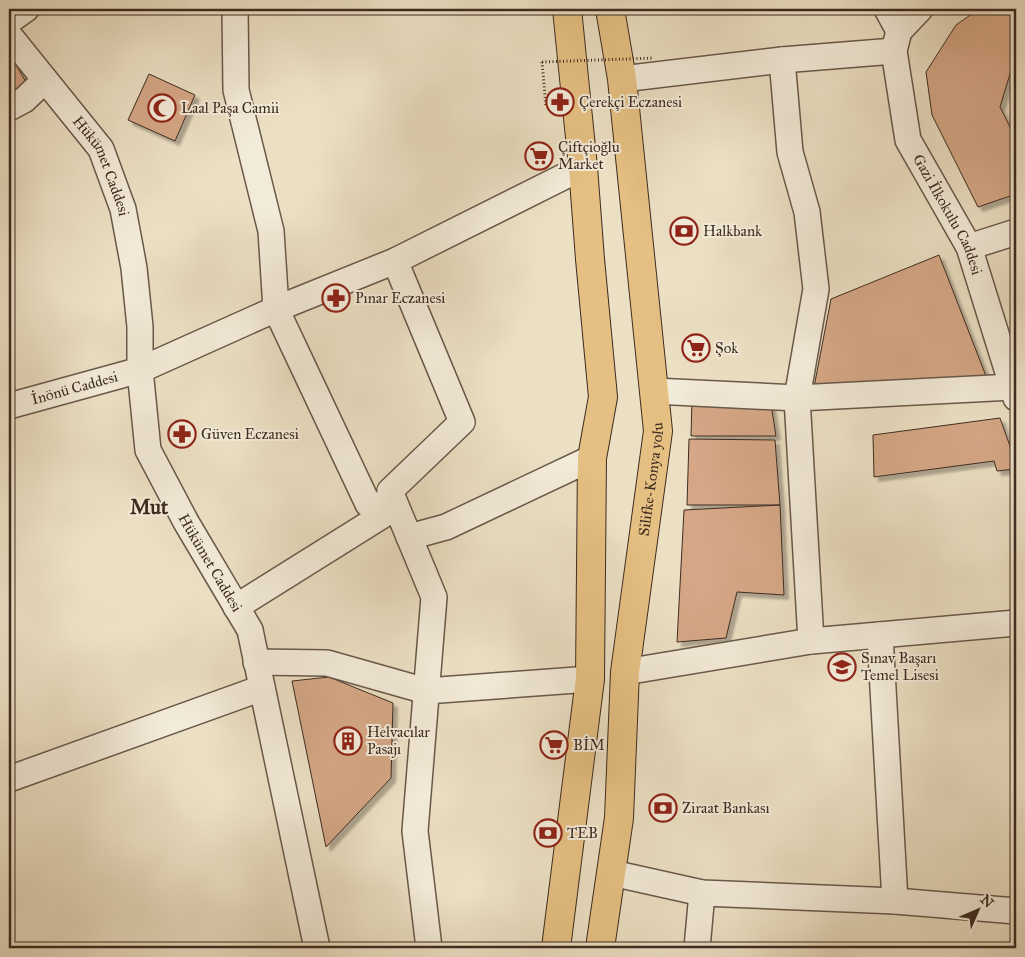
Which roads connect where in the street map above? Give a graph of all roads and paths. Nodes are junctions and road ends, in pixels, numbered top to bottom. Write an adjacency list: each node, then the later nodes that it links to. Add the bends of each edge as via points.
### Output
1 (26, 9): 7 (street)
2 (235, 9): 20 (street, via 236,90 270,231)
3 (567, 9): 16 (highway)
4 (610, 9): 13 (highway, Silifke-Konya yolu)
5 (887, 9): 9 (street, Gazi İlkokulu Caddesi)
6 (920, 9): 9 (street)
7 (9, 20)
8 (9, 34): 12 (street, Hükümet Caddesi)
9 (896, 41): 11 (street); 18 (street, Gazi İlkokulu Caddesi, via 908,140)
10 (654, 58): 14 (path, bridge, via 542,62)
11 (782, 60): 13 (street); 24 (street, via 790,152 807,212 816,289)
12 (45, 80): 15 (street, via 24,100); 21 (street, Hükümet Caddesi, via 101,149 123,209 134,268 140,327)
13 (622, 80): 22 (highway, Silifke-Konya yolu)
14 (546, 107)
15 (9, 108)
16 (584, 167): 19 (street, İnönü Caddesi); 26 (highway, via 603,397)
17 (1016, 232): 18 (street)
18 (969, 247): 23 (street, Gazi İlkokulu Caddesi)
19 (394, 262): 20 (street, İnönü Caddesi); 27 (street, via 462,422 390,492)
20 (276, 309): 21 (street, İnönü Caddesi); 27 (street, via 368,504)
21 (140, 370): 25 (street, İnönü Caddesi); 29 (street, Hükümet Caddesi, via 148,450)
22 (654, 391): 24 (street); 34 (highway, Silifke-Konya yolu, via 658,431)
23 (1015, 392): 24 (street)
24 (797, 398): 32 (street)
25 (9, 406)
26 (592, 458): 28 (street, via 446,527); 35 (highway)
27 (396, 507): 28 (street); 29 (street)
28 (409, 537): 37 (street, via 434,597)
29 (236, 607): 33 (street, Hükümet Caddesi, via 250,630)
30 (1016, 623): 31 (street)
31 (880, 635): 32 (street); 41 (street)
32 (811, 640): 34 (street)
33 (256, 662): 36 (street, Hükümet Caddesi); 37 (street, via 327,663)
34 (625, 672): 39 (highway, Silifke-Konya yolu, via 619,818)
35 (590, 679): 37 (street); 45 (highway)
36 (262, 688): 38 (street); 43 (street, Hükümet Caddesi)
37 (426, 691): 44 (street, via 415,831)
38 (9, 779)
39 (612, 873): 40 (street); 46 (highway, Silifke-Konya yolu)
40 (702, 893): 41 (street); 47 (street)
41 (894, 901): 42 (street)
42 (1016, 910)
43 (317, 948)
44 (429, 948)
45 (556, 948)
46 (600, 948)
47 (697, 948)

